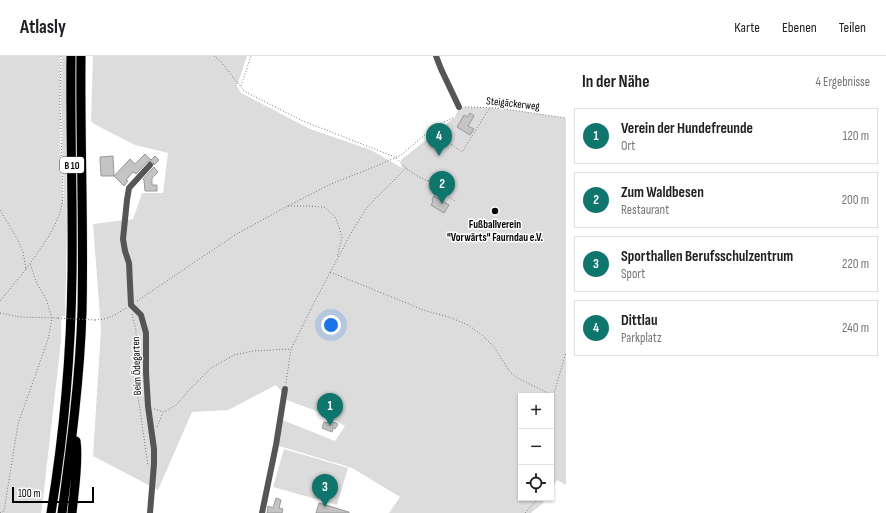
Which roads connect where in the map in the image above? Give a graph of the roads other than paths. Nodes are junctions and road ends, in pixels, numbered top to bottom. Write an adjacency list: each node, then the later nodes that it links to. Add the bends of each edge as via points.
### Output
1 (71, 56): 9 (highway, B 10, via 71,321 65,407)
2 (81, 56): 7 (highway, B 10, via 82,312)
3 (436, 56): 4 (lane)
4 (459, 107)
5 (150, 165): 8 (lane, Beim Ödegarten, via 129,188 123,239 129,263 132,305 140,315 146,333 148,406 154,457)
6 (285, 389): 12 (lane)
7 (73, 424): 10 (highway, B 10); 11 (highway, B 10, via 76,446)
8 (150, 511)
9 (51, 513)
10 (62, 513)
11 (72, 513)
12 (262, 513)

